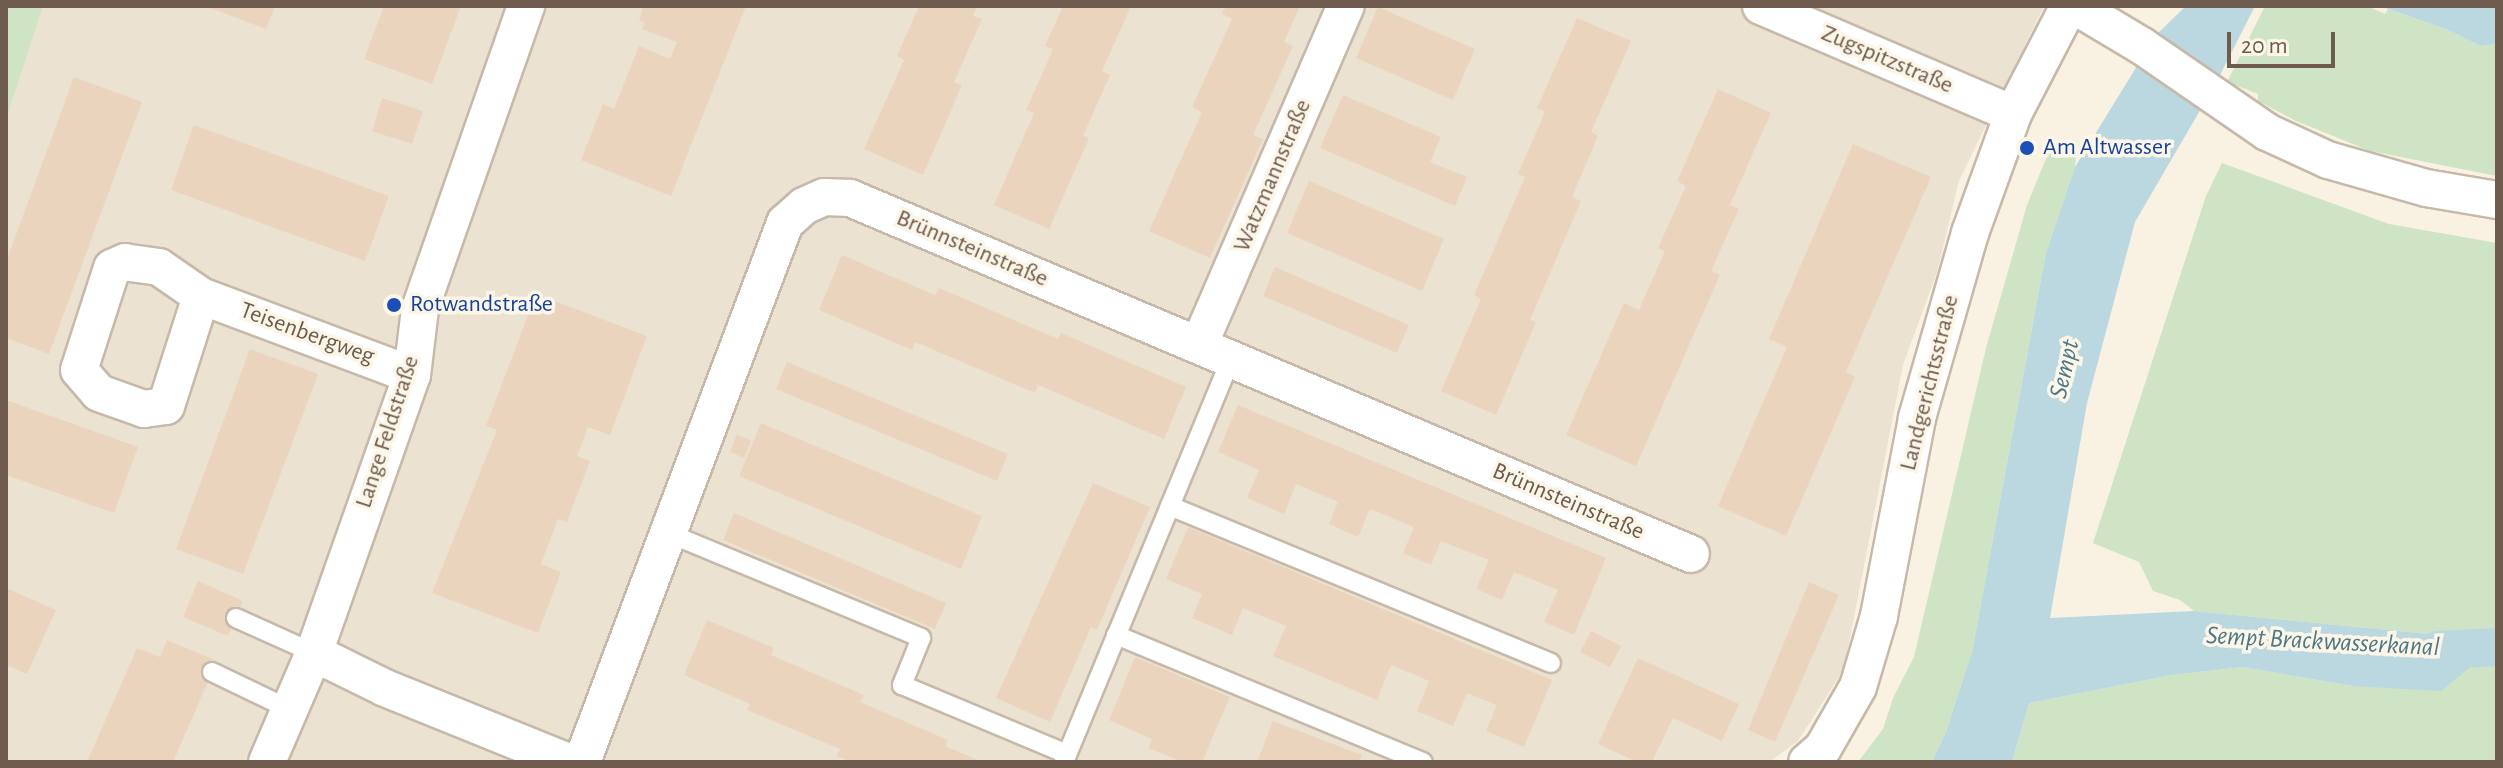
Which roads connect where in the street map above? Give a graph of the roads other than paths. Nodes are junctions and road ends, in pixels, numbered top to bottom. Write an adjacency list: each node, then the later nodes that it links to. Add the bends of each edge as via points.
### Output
1 (526, 6): 9 (street, Lange Feldstraße, via 420,309)
2 (1346, 6): 8 (street, Watzmannstraße)
3 (1761, 6): 5 (street, Zugspitzstraße)
4 (2072, 6): 5 (street, Landgerichtsstraße); 6 (street, via 2142,46 2267,132 2328,160 2426,188)
5 (2013, 114): 24 (street, Landgerichtsstraße, via 1970,233 1917,418 1879,616 1858,687 1823,748)
6 (2497, 200)
7 (201, 296): 9 (street, Teisenbergweg)
8 (1215, 352): 10 (lane); 11 (street, Brünnsteinstraße, via 850,198 824,197 785,223); 12 (street, Brünnsteinstraße)
9 (412, 375): 15 (street, Lange Feldstraße)
10 (1170, 506): 14 (lane); 16 (lane)
11 (668, 533): 19 (lane, via 921,638 902,685); 22 (street, Brünnsteinstraße)
12 (1691, 554)
13 (236, 618): 15 (lane)
14 (1116, 635): 19 (lane); 23 (lane)
15 (314, 653): 18 (street, Lange Feldstraße); 21 (street, via 385,688)
16 (1551, 663)
17 (212, 672): 18 (lane)
18 (291, 710): 20 (street, Lange Feldstraße)
19 (1066, 758)
20 (267, 762)
21 (568, 762)
22 (582, 762)
23 (1423, 762)
24 (1807, 762)

